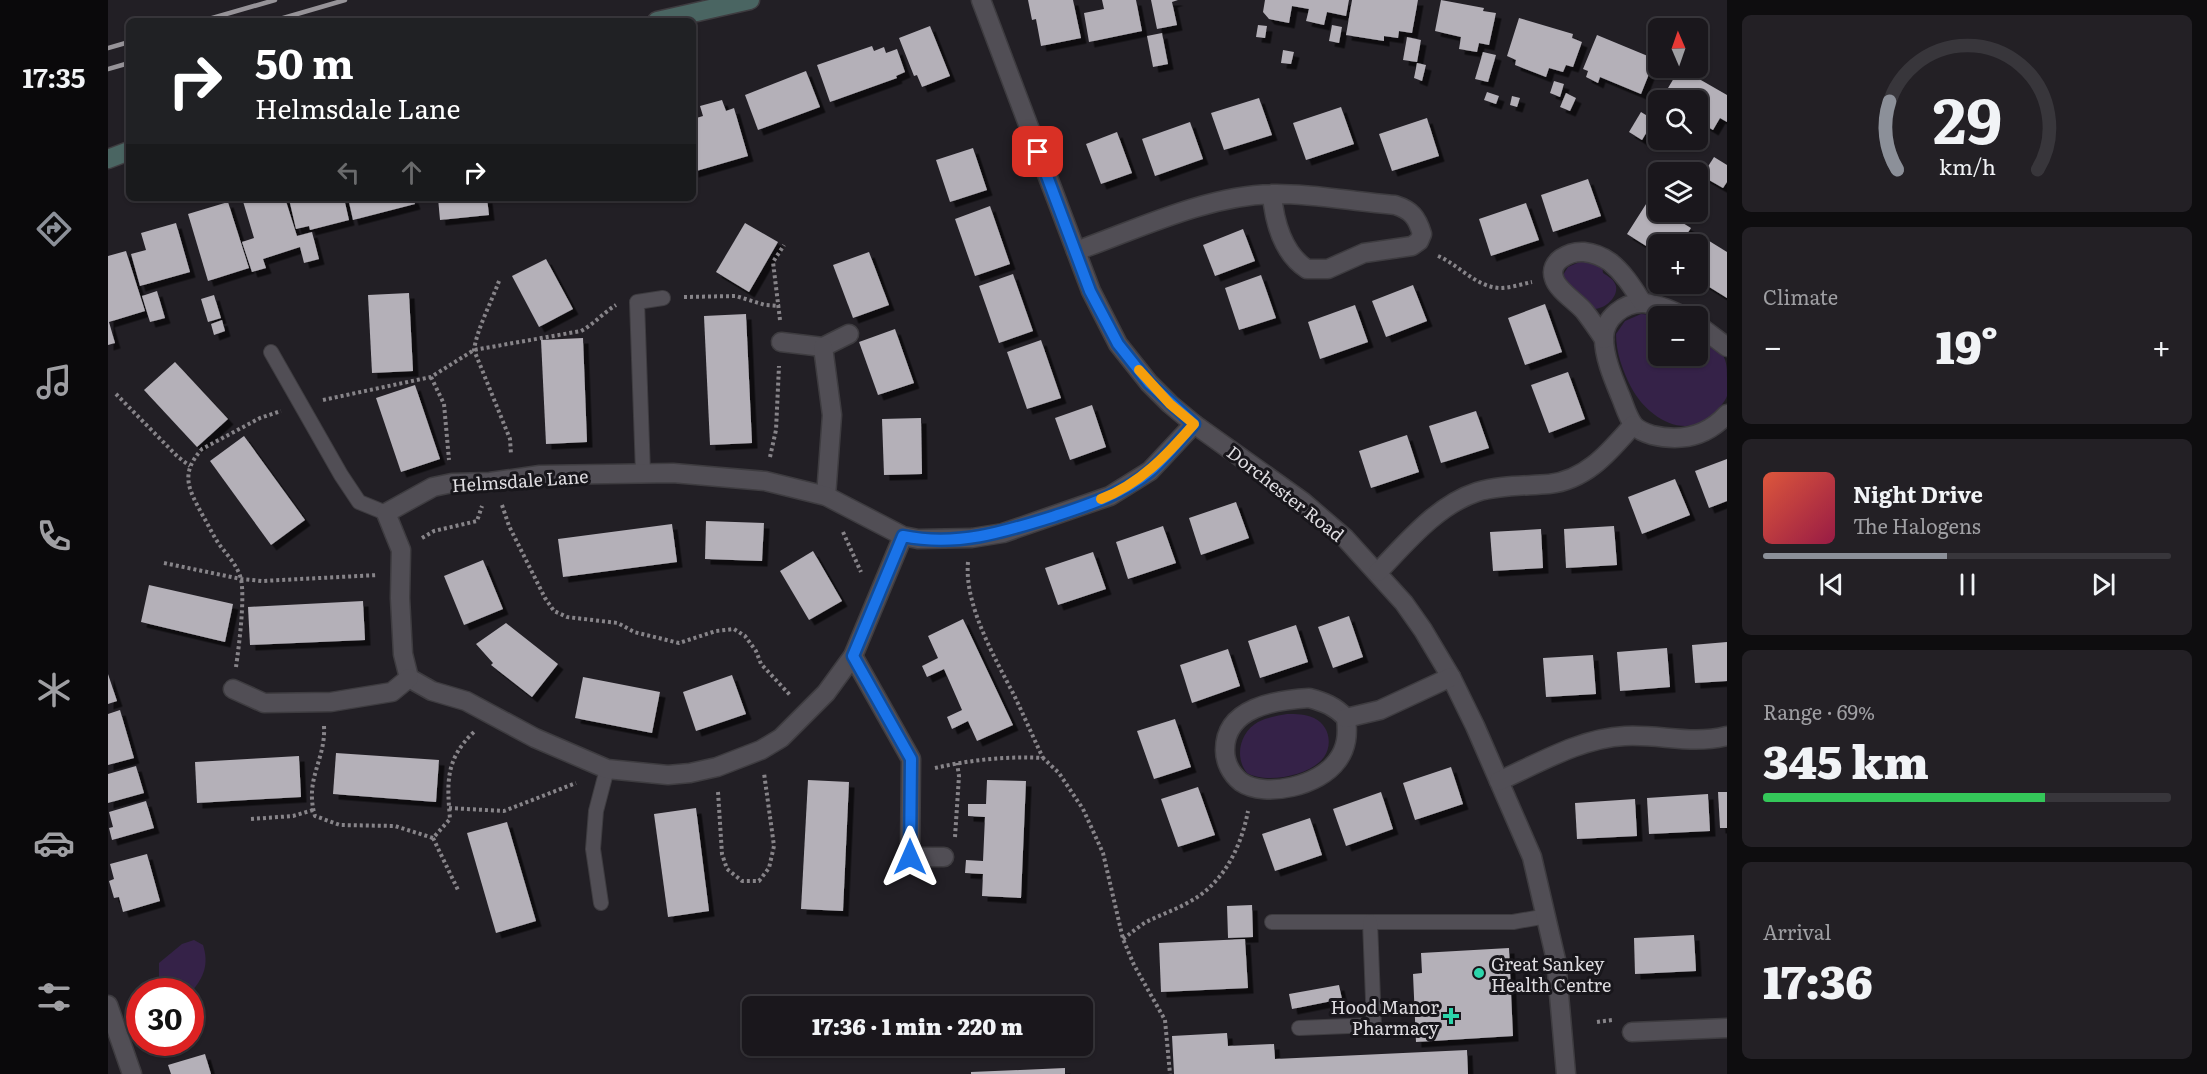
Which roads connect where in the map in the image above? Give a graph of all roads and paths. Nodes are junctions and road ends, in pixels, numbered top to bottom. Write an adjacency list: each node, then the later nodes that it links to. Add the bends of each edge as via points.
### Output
1 (750, 0): 3 (street)
2 (981, 0): 9 (street, Dorchester Road)
3 (729, 3): 4 (street)
4 (669, 18)
5 (126, 152): 6 (street)
6 (108, 159)
7 (1272, 194): 8 (street, via 1395,205 1415,216 1422,234); 8 (street, via 1277,226 1293,257 1306,269 1328,269 1364,253 1400,249); 9 (street, via 1200,206)
8 (1419, 241): 10 (path, via 1483,285 1500,288)
9 (1076, 251): 29 (street, Dorchester Road, via 1090,291 1118,344 1149,383)
10 (1554, 279): 14 (street, via 1556,263 1563,257 1582,252 1594,254 1625,276); 19 (street)
11 (499, 281): 23 (path)
12 (663, 298): 13 (lane); 15 (path, via 736,296)
13 (637, 302): 23 (path, via 619,304 581,331); 32 (lane)
14 (1642, 302): 16 (street); 19 (street, via 1612,317)
15 (780, 306)
16 (1659, 306)
17 (1708, 333): 22 (street)
18 (849, 334): 21 (street)
19 (1604, 339): 30 (street, via 1611,374)
20 (781, 342): 21 (street)
21 (822, 347): 36 (street, via 832,415)
22 (1727, 347)
23 (474, 350): 25 (path); 33 (path, via 510,439)
24 (271, 352): 27 (lane)
25 (431, 377): 27 (path); 35 (path, via 444,404)
26 (116, 394): 31 (path)
27 (300, 405): 31 (path, via 260,417 202,449); 37 (lane, via 359,502)
28 (1727, 414): 30 (street, via 1712,428 1692,437 1660,437)
29 (1194, 424): 39 (street, Helmsdale Lane, via 1150,471 1110,496 1003,533); 43 (street, Dorchester Road, via 1302,501)
30 (1633, 425): 43 (street, via 1605,457 1572,479 1499,488 1457,501 1414,535)
31 (190, 466): 44 (path, via 189,490)
32 (643, 473): 33 (street, Helmsdale Lane); 36 (street, Helmsdale Lane, via 765,481)
33 (513, 479): 34 (street, Helmsdale Lane)
34 (492, 482): 35 (street, Helmsdale Lane); 40 (path, via 477,521 434,531); 51 (path, via 509,526 554,611 567,618 618,623 634,632 679,644 734,629 745,636 761,664 786,692)
35 (452, 483): 37 (street, Helmsdale Lane, via 433,488)
36 (826, 496): 38 (street, Helmsdale Lane); 45 (path)
37 (386, 513): 40 (street)
38 (903, 536): 39 (street, Helmsdale Lane); 45 (street)
39 (972, 538): 56 (path, via 966,578 974,606)
40 (401, 550): 42 (street)
41 (164, 563): 44 (path)
42 (402, 572): 44 (path); 48 (street, via 403,654)
43 (1378, 572): 47 (street, Dorchester Road, via 1423,630)
44 (241, 579): 49 (path, via 239,648)
45 (875, 602): 46 (street)
46 (853, 656): 51 (street); 60 (street, via 911,759)
47 (1451, 677): 53 (street, via 1380,710); 61 (street, Dorchester Road)
48 (409, 678): 50 (street, via 392,693); 52 (street, via 432,691 466,700)
49 (233, 689): 50 (street, via 264,703)
50 (322, 702): 64 (path, via 325,741 314,772 310,799)
51 (811, 709): 55 (street, via 781,738)
52 (492, 715): 59 (street); 63 (path, via 467,738 451,763)
53 (1346, 718): 62 (street, via 1347,741 1328,771 1282,789); 62 (street, via 1337,708 1309,698 1271,702 1238,719 1226,739 1227,762 1233,774)
54 (1727, 736): 61 (street, via 1708,741 1648,736 1605,738)
55 (761, 750): 58 (street); 58 (path, via 774,846 769,868 759,881 742,881 728,869 722,854)
56 (1043, 758): 57 (path, via 1015,756); 73 (path, via 1059,773 1083,809 1103,853)
57 (957, 763): 60 (path); 67 (path, via 955,841)
58 (717, 767): 59 (street, via 668,774)
59 (607, 769): 63 (path, via 504,811); 69 (lane, via 596,812 593,849)
60 (911, 774): 67 (street, via 910,857)
61 (1499, 781): 70 (street, Dorchester Road, via 1532,857)
62 (1252, 787): 73 (path, via 1241,838 1215,883)
63 (449, 808): 66 (path, via 450,819)
64 (313, 810): 65 (path, via 293,816); 66 (path, via 315,816 340,825 394,826)
65 (251, 819)
66 (433, 838): 68 (path)
67 (944, 857)
68 (458, 890)
69 (601, 903)
70 (1547, 916): 72 (lane, via 1513,922); 80 (street, Dorchester Road, via 1556,960)
71 (1272, 922): 72 (lane)
72 (1370, 922): 76 (lane, via 1374,1025)
73 (1123, 939): 79 (path, via 1165,1020)
74 (108, 1005): 78 (street)
75 (1727, 1028): 77 (street)
76 (1299, 1029)
77 (1632, 1032)
78 (132, 1074)
79 (1170, 1074)
80 (1566, 1074)

